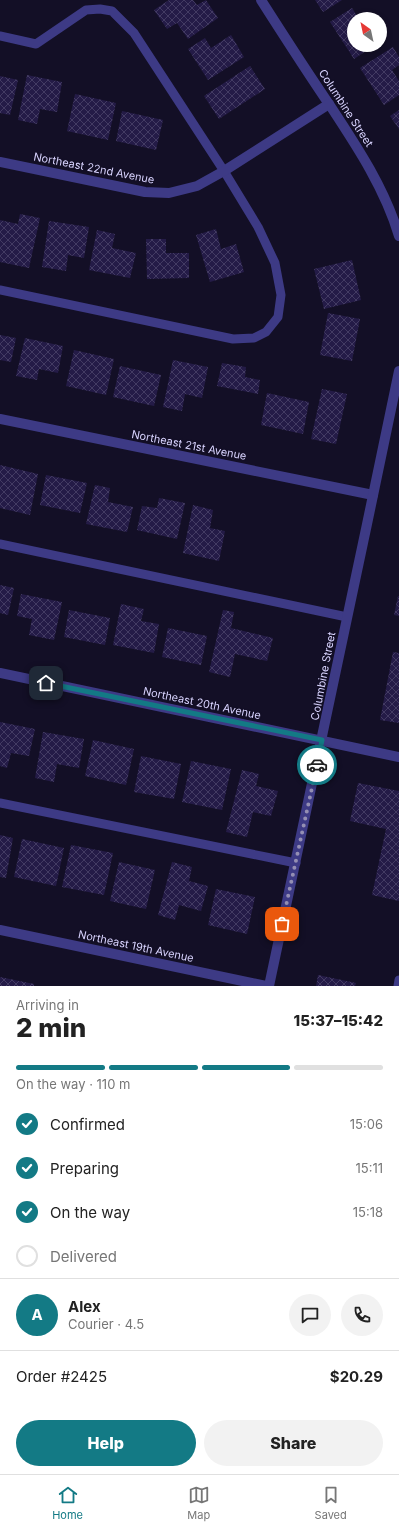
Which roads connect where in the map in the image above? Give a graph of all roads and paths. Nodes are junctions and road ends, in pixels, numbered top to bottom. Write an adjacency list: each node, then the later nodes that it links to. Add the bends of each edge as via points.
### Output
1 (261, 0): 3 (street, Columbine Street)
2 (0, 36): 5 (lane, via 36,44 86,10 100,8 112,11 134,34)
3 (329, 104): 5 (street, Northeast 22nd Avenue); 6 (street, Columbine Street, via 381,188)
4 (0, 162): 5 (street, Northeast 22nd Avenue, via 145,192 169,193 197,186)
5 (224, 171): 7 (lane, via 258,227 275,263 281,295 278,317 266,332 254,338 233,339)
6 (399, 236)
7 (0, 290)
8 (399, 371): 10 (street, Columbine Street)
9 (0, 419): 10 (street, Northeast 21st Avenue)
10 (373, 495): 12 (street, Columbine Street)
11 (0, 544): 12 (lane)
12 (347, 616): 14 (street, Columbine Street)
13 (0, 673): 14 (street, Northeast 20th Avenue)
14 (322, 740): 15 (street, Northeast 20th Avenue); 17 (street, Columbine Street)
15 (399, 757)
16 (0, 803): 17 (lane)
17 (296, 863): 20 (street, Columbine Street)
18 (0, 930): 20 (street, Northeast 19th Avenue)
19 (399, 980): 21 (lane)
20 (268, 986)
21 (398, 986)

